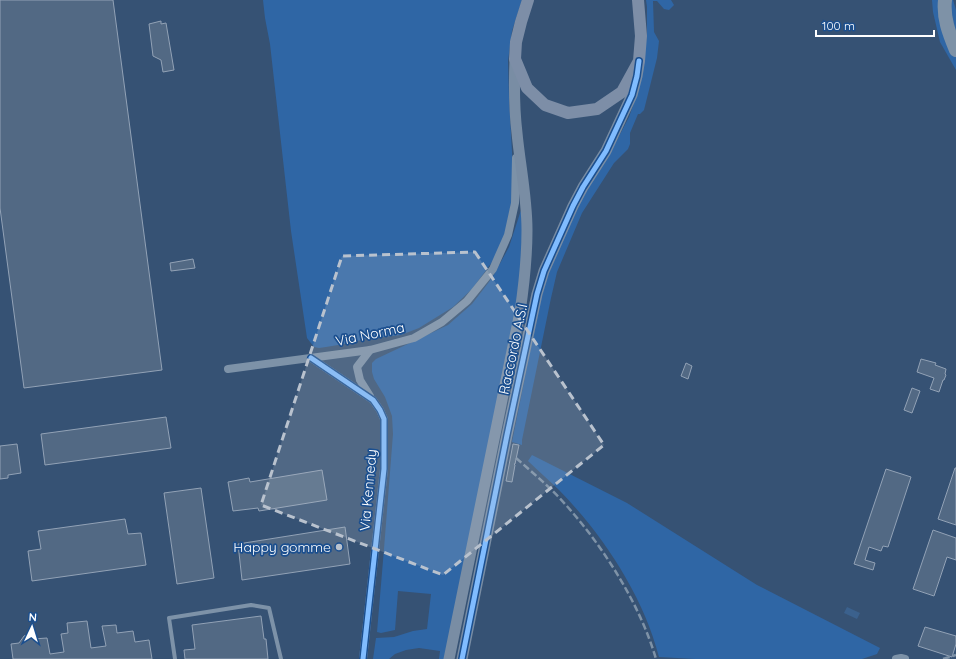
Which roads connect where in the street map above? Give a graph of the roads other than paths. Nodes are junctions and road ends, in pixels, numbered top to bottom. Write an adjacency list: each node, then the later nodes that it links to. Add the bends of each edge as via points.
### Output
1 (528, 0): 5 (main road, via 516,42)
2 (638, 0): 6 (main road, via 641,36)
3 (945, 0): 4 (highway, via 947,29)
4 (956, 50)
5 (515, 59): 6 (main road, via 527,88 545,105 568,113 597,109 622,92); 7 (street, Raccordo A.S.I)
6 (639, 62): 16 (street, Raccordo A.S.I, via 632,95 606,151 573,206 544,271 537,294)
7 (517, 132): 8 (street, Via Norma, via 515,203 508,236 493,269 467,301 442,322 414,338); 15 (street, Raccordo A.S.I, via 527,229 520,312)
8 (370, 350): 9 (street, Via Norma); 11 (street, via 357,367 360,380)
9 (311, 358): 10 (street, Via Norma); 11 (street, Via Kennedy)
10 (228, 370)
11 (373, 400): 14 (street, Via Kennedy, via 384,419 384,469)
12 (175, 659): 13 (lane, via 169,618 251,605 269,608)
13 (281, 659)
14 (363, 659)
15 (449, 659)
16 (462, 659)
17 (896, 659): 18 (street)
18 (905, 659)

